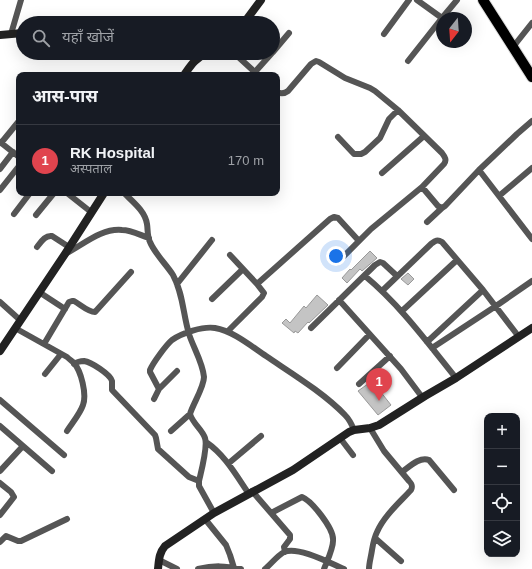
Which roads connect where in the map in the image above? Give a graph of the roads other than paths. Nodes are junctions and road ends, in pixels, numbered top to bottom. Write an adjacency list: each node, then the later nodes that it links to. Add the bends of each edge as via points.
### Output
1 (21, 0): 9 (street)
2 (260, 0): 10 (street)
3 (409, 0): 17 (street)
4 (417, 0): 8 (street)
5 (457, 0): 7 (street)
6 (483, 0): 20 (main road)
7 (447, 12)
8 (436, 14)
9 (17, 16)
10 (249, 16)
11 (16, 19): 15 (street)
12 (532, 23): 20 (street)
13 (436, 26): 24 (street)
14 (289, 33): 19 (street)
15 (12, 34): 16 (street); 18 (street)
16 (16, 34)
17 (384, 34)
18 (0, 35)
19 (280, 43)
20 (513, 47): 28 (main road)
21 (193, 60): 25 (street)
22 (241, 60): 26 (street)
23 (266, 60): 27 (street)
24 (408, 61)
25 (186, 72)
26 (254, 72)
27 (257, 72)
28 (532, 77)
29 (280, 93): 30 (street, via 288,91 316,61 348,80 370,88)
30 (398, 110): 33 (street); 34 (street, via 389,119 380,138 361,154 354,154)
31 (532, 121): 41 (street)
32 (16, 125): 35 (street)
33 (424, 136): 42 (street); 43 (street, via 442,153 446,161)
34 (338, 137)
35 (1, 143): 36 (street)
36 (13, 152): 37 (street); 39 (street)
37 (16, 154)
38 (532, 168): 50 (street)
39 (0, 169)
40 (16, 170): 44 (street)
41 (479, 170): 50 (street); 51 (street)
42 (382, 173)
43 (422, 187): 51 (street); 59 (street)
44 (0, 190)
45 (28, 196): 53 (street)
46 (52, 196): 54 (street)
47 (70, 196): 52 (street)
48 (102, 196): 52 (street)
49 (127, 196): 56 (street, via 145,216)
50 (499, 196): 57 (street)
51 (442, 208): 55 (street)
52 (92, 212): 61 (street)
53 (14, 214)
54 (36, 215)
55 (427, 222)
56 (149, 238): 61 (street, via 130,231 106,232); 70 (street)
57 (532, 239)
58 (212, 240): 70 (street)
59 (359, 241): 64 (street); 71 (street, via 338,218 334,217)
60 (38, 247): 61 (street, via 46,237 52,236)
61 (67, 250): 74 (street)
62 (230, 255): 65 (street)
63 (457, 260): 68 (street, via 438,240); 72 (street); 80 (street)
64 (338, 262)
65 (243, 269): 71 (street); 75 (street)
66 (131, 272): 79 (street, via 95,312 74,301 69,302)
67 (365, 276): 68 (street, via 380,262); 73 (street); 76 (street)
68 (397, 276): 73 (street)
69 (532, 281): 78 (street)
70 (177, 284): 85 (street)
71 (257, 284): 86 (street, via 264,293 262,297)
72 (483, 290): 78 (street); 89 (street)
73 (382, 291): 80 (street)
74 (39, 292): 79 (street); 81 (street)
75 (212, 299)
76 (339, 300): 83 (street); 87 (street)
77 (0, 302): 81 (street)
78 (496, 306): 88 (street); 91 (street)
79 (65, 309): 90 (street)
80 (402, 311): 89 (street)
81 (20, 320): 82 (street)
82 (15, 328): 90 (street); 92 (street)
83 (311, 328)
84 (532, 328): 88 (street)
85 (188, 332): 86 (street, via 208,327); 101 (street, via 170,341 151,367 150,372); 105 (street, via 199,358 204,379)
86 (228, 332): 108 (street, via 327,399 345,415)
87 (369, 335): 94 (street); 96 (street)
88 (519, 337): 99 (street)
89 (427, 342): 91 (street)
90 (44, 344): 93 (street)
91 (432, 348): 99 (street)
92 (0, 351)
93 (61, 354): 95 (street); 98 (street)
94 (390, 356): 100 (street); 102 (street)
95 (74, 364): 109 (street, via 81,377 85,398); 121 (street, via 88,362 108,375 112,381 112,390 155,435 158,449 189,477)
96 (337, 368)
97 (177, 371): 101 (street)
98 (46, 374)
99 (456, 378): 102 (street)
100 (359, 384)
101 (159, 389): 103 (street)
102 (422, 397): 107 (street, via 379,425)
103 (154, 399)
104 (0, 400): 115 (street)
105 (190, 414): 110 (street); 113 (street)
106 (0, 426): 114 (street)
107 (370, 428): 108 (street); 120 (street, via 384,451)
108 (354, 430): 112 (street)
109 (66, 431)
110 (172, 431)
111 (262, 436): 117 (street)
112 (340, 438): 116 (street); 124 (street, via 279,478)
113 (206, 442): 117 (street); 121 (street)
114 (23, 446): 118 (street); 119 (street)
115 (64, 455)
116 (353, 455)
117 (229, 463): 124 (street)
118 (0, 471)
119 (52, 471)
120 (402, 472): 123 (street, via 425,458); 132 (street, via 412,484 411,490 386,518)
121 (199, 481): 125 (street, via 199,486)
122 (0, 483): 127 (street, via 14,497)
123 (454, 490)
124 (250, 492): 125 (street); 126 (street)
125 (214, 513): 129 (street)
126 (271, 513): 134 (street, via 290,535 284,547); 136 (street, via 304,497 322,515 332,532 334,541)
127 (0, 515)
128 (67, 519): 131 (street, via 21,541)
129 (205, 519): 135 (street, via 165,546 161,550); 138 (street, via 226,545)
130 (0, 532): 131 (street)
131 (6, 536): 133 (street)
132 (375, 538): 137 (street); 146 (street)
133 (0, 542)
134 (285, 552): 136 (street, via 309,554); 143 (street)
135 (159, 560): 139 (street); 140 (street)
136 (327, 561): 144 (street); 145 (street)
137 (401, 561)
138 (234, 568): 141 (street, via 212,566); 142 (street)
139 (158, 569)
140 (177, 569)
141 (198, 569)
142 (241, 569)
143 (265, 569)
144 (324, 569)
145 (344, 569)
146 (369, 569)

